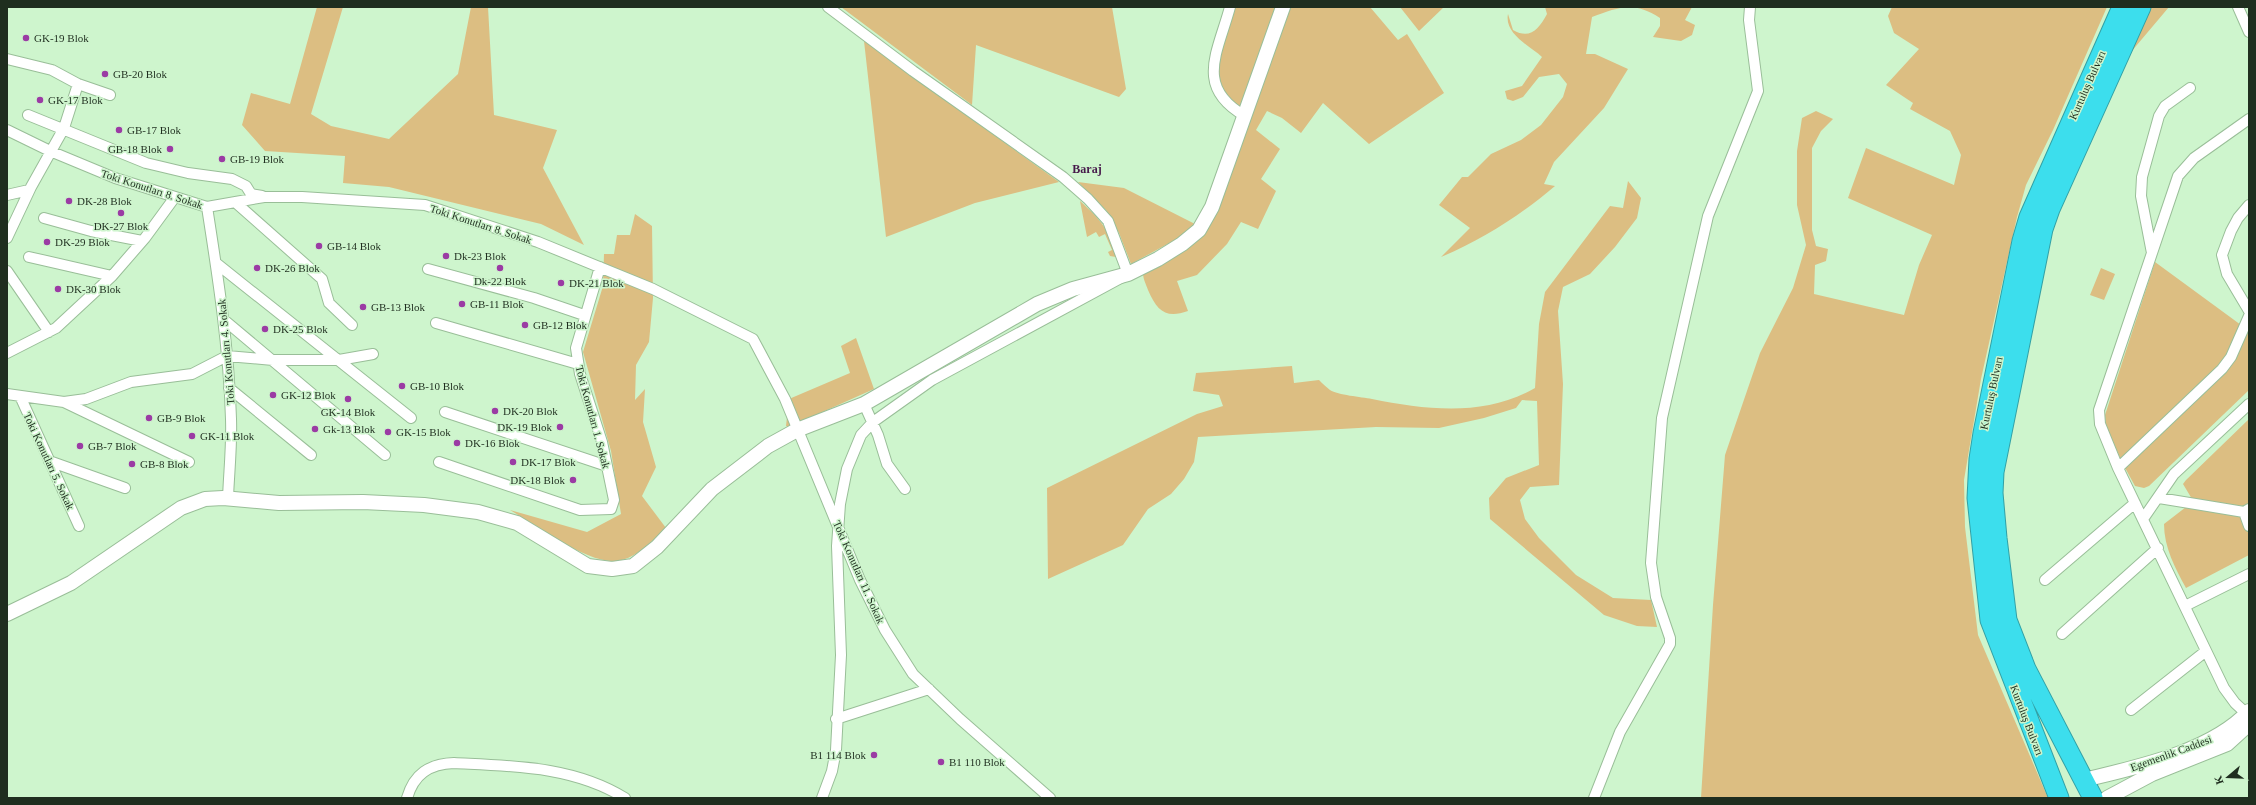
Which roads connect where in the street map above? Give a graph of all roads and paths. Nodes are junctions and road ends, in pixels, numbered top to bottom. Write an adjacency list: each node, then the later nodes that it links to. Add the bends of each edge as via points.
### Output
1 (828, 7): 36 (street, via 913,71 1063,177 1088,199 1108,221)
2 (1230, 7): 14 (street, via 1214,59 1213,75 1222,99)
3 (1283, 7): 14 (street)
4 (1750, 7): 95 (street, via 1749,20 1758,91 1708,216 1662,418 1650,563 1656,597 1670,644 1620,732)
5 (2122, 7): 90 (highway, Kurtuluş Bulvarı, via 2037,197 2028,223 1985,426 1977,480 1990,620)
6 (2141, 7): 89 (highway, Kurtuluş Bulvarı, via 2043,229 1994,472 1993,493 2007,620 2026,669)
7 (2238, 7): 8 (street)
8 (2249, 32)
9 (7, 59): 10 (street, via 52,70)
10 (78, 84): 12 (street); 16 (street)
11 (2190, 88): 30 (street, via 2165,106 2159,116 2142,178 2141,196)
12 (110, 95)
13 (28, 115): 16 (street)
14 (1245, 116): 36 (street, via 1212,207 1198,230 1182,244)
15 (2249, 119): 30 (street, via 2222,136 2181,172)
16 (64, 128): 18 (street); 22 (street, via 146,163 188,173 232,179 246,186 251,194)
17 (7, 130): 18 (street, Toki Konutları 8. Sokak)
18 (50, 151): 19 (street); 21 (street, Toki Konutları 8. Sokak, via 115,178)
19 (29, 190): 20 (street); 27 (street)
20 (7, 195)
21 (175, 197): 25 (street, Toki Konutları 8. Sokak); 29 (street)
22 (264, 197): 23 (street, Toki Konutları 8. Sokak); 33 (street, Toki Konutları 8. Sokak, via 425,205 538,242)
23 (236, 202): 25 (street, Toki Konutları 8. Sokak); 43 (street, via 322,279 329,303)
24 (2249, 205): 38 (street, via 2238,218 2222,255 2227,274)
25 (207, 207): 32 (street, Toki Konutları 4. Sokak)
26 (44, 218): 29 (street, via 91,232)
27 (10, 227): 28 (street)
28 (7, 238)
29 (142, 242): 37 (street)
30 (2152, 254): 67 (street, via 2099,410 2100,424)
31 (29, 257): 37 (street)
32 (216, 263): 41 (street, Toki Konutları 4. Sokak); 49 (street)
33 (600, 267): 39 (street, Toki Konutları 1. Sokak); 60 (street, Toki Konutları 8. Sokak, via 653,289 752,339 785,400)
34 (428, 269): 39 (street, via 534,298)
35 (7, 271): 44 (street)
36 (1128, 274): 55 (street, via 1073,289 1037,304); 59 (street, via 966,360 907,396)
37 (112, 276): 44 (street)
38 (2249, 311)
39 (584, 315): 50 (street, Toki Konutları 1. Sokak, via 576,348)
40 (2249, 316): 67 (street, via 2231,357 2222,369)
41 (223, 319): 47 (street, Toki Konutları 4. Sokak); 48 (street)
42 (436, 323): 50 (street)
43 (352, 325)
44 (49, 332): 45 (street)
45 (7, 353)
46 (373, 354): 49 (street)
47 (227, 356): 48 (street); 51 (street, Toki Konutları 4. Sokak); 54 (street, via 192,374 131,382 86,398)
48 (273, 360): 49 (street); 62 (street)
49 (339, 360): 58 (street)
50 (578, 364): 66 (street, Toki Konutları 1. Sokak)
51 (229, 388): 61 (street); 70 (street, Toki Konutları 4. Sokak, via 231,420)
52 (7, 394): 53 (street)
53 (20, 396): 54 (street); 63 (street, Toki Konutları 5. Sokak)
54 (64, 402): 64 (street)
55 (864, 404): 59 (street); 60 (street)
56 (2249, 404): 71 (street, via 2174,474)
57 (445, 412): 66 (street)
58 (412, 418)
59 (873, 422): 69 (street, via 887,464); 75 (street, via 861,435 846,469)
60 (797, 430): 70 (street, via 768,446 727,476 642,561 633,566 612,569 588,566 517,523 478,512 424,505 363,502 279,503); 75 (street, Toki Konutları 11. Sokak, via 820,478)
61 (311, 455)
62 (385, 455)
63 (49, 461): 68 (street); 76 (street, Toki Konutları 5. Sokak)
64 (189, 462)
65 (439, 462): 66 (street, Toki Konutları 1. Sokak, via 580,510 611,509 614,500)
66 (607, 466)
67 (2118, 468): 72 (street)
68 (125, 488)
69 (905, 489)
70 (228, 498): 82 (street, via 205,499 181,508 71,583)
71 (2159, 498): 73 (street); 74 (street)
72 (2135, 503): 74 (street); 80 (street)
73 (2246, 510): 77 (street)
74 (2143, 519): 78 (street)
75 (838, 525): 85 (street, Toki Konutları 11. Sokak, via 860,580 885,630 913,674); 88 (street, via 837,588 841,655)
76 (79, 526)
77 (2249, 526)
78 (2158, 548): 81 (street); 83 (street)
79 (2249, 574): 81 (street)
80 (2045, 580)
81 (2186, 606): 84 (street)
82 (7, 614)
83 (2062, 634)
84 (2206, 651): 86 (street); 87 (street, via 2228,694)
85 (929, 689): 88 (street); 94 (street, Toki Konutları 11. Sokak)
86 (2131, 710)
87 (2248, 716): 89 (street, Egemenlik Caddesi, via 2207,742 2136,767); 97 (street, Egemenlik Caddesi, via 2227,744 2152,774)
88 (836, 719): 93 (street, via 836,750 832,771)
89 (2084, 780): 90 (highway, via 2064,780); 96 (highway, Kurtuluş Bulvarı)
90 (2057, 793)
91 (407, 798): 92 (street, via 411,786 429,767 440,763 557,772 604,785)
92 (625, 798)
93 (822, 798)
94 (1050, 798)
95 (1594, 798)
96 (2093, 798)
97 (2107, 798)

